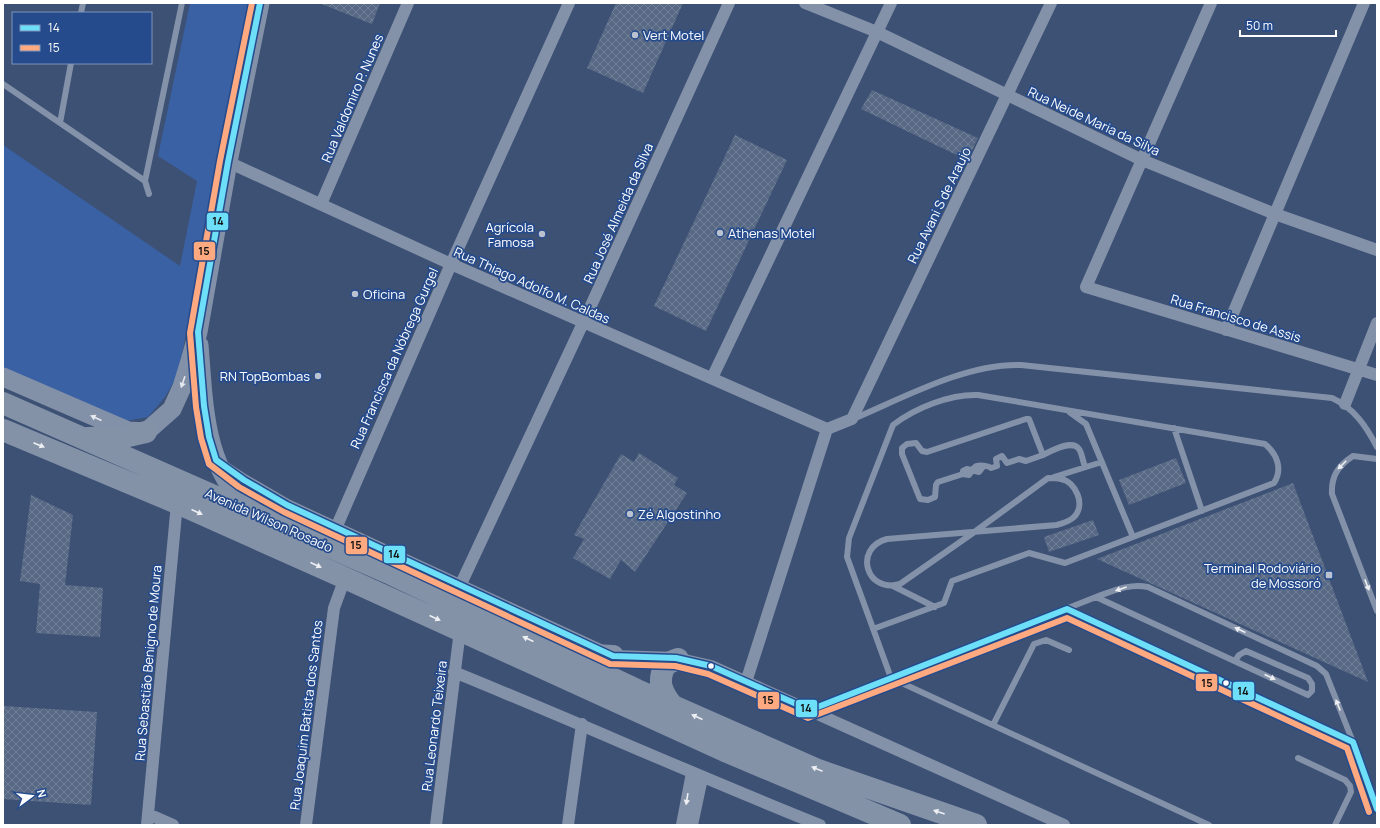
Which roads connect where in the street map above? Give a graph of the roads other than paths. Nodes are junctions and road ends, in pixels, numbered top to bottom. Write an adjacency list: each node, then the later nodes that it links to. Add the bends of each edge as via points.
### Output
1 (182, 3): 18 (lane)
2 (260, 3): 17 (main road)
3 (408, 3): 20 (street, Rua Valdomiro P. Nunes)
4 (569, 3): 23 (street, Rua Francisca da Nóbrega Gurgel)
5 (729, 3): 24 (street, Rua José Almeida da Silva)
6 (805, 3): 11 (street, Rua Neide Maria da Silva)
7 (891, 3): 11 (street)
8 (1051, 3): 14 (street, Rua Avani S de Araujo)
9 (1211, 3): 16 (street)
10 (1364, 3): 21 (street)
11 (877, 32): 14 (street, Rua Neide Maria da Silva); 31 (street)
12 (72, 64): 15 (lane)
13 (3, 84): 15 (lane)
14 (1008, 96): 16 (street, Rua Neide Maria da Silva); 35 (street, Rua Avani S de Araujo)
15 (60, 123): 18 (lane)
16 (1142, 160): 21 (street, Rua Neide Maria da Silva); 26 (street, Rua Francisco de Assis, via 1086,287)
17 (228, 162): 20 (street, Rua Thiago Adolfo M. Caldas); 27 (main road)
18 (145, 180): 19 (lane)
19 (149, 194)
20 (321, 204): 23 (street, Rua Thiago Adolfo M. Caldas)
21 (1275, 214): 22 (street, Rua Neide Maria da Silva); 26 (street)
22 (1377, 250)
23 (451, 264): 24 (street, Rua Thiago Adolfo M. Caldas); 51 (street, Rua Francisca da Nóbrega Gurgel)
24 (583, 323): 31 (street, Rua Thiago Adolfo M. Caldas); 55 (street, Rua José Almeida da Silva)
25 (1377, 323): 28 (street)
26 (1226, 330): 28 (street, Rua Francisco de Assis)
27 (198, 332): 39 (main road, one-way to 39, via 182,387 172,408); 44 (main road, via 204,406)
28 (1359, 370): 29 (street, Rua Francisco de Assis); 33 (street)
29 (1377, 375)
30 (3, 377): 39 (main road, one-way to 30, via 119,428)
31 (712, 378): 37 (street, Rua Thiago Adolfo M. Caldas)
32 (3, 403): 40 (highway, Avenida Wilson Rosado)
33 (1345, 404): 35 (lane, via 1332,398 1008,364 953,377); 41 (lane, via 1368,429)
34 (1066, 410): 36 (lane); 45 (lane, via 1086,424); 62 (lane, via 966,395 942,400 908,415 893,426 847,548 851,571)
35 (852, 419): 37 (street)
36 (1174, 428): 49 (lane); 49 (lane, via 1265,444 1277,459 1279,470 1274,483)
37 (827, 429): 70 (street)
38 (3, 430): 48 (highway, Avenida Wilson Rosado, one-way to 48)
39 (146, 432): 40 (highway, via 124,437)
40 (81, 438): 50 (highway, Avenida Wilson Rosado)
41 (1377, 446)
42 (1043, 454): 42 (lane, via 1026,461 1019,459 1007,463 1002,456 996,459 997,466 982,467 979,472 972,471 969,475 963,474 937,484 936,495 923,500 920,499 902,448 907,444 916,443 922,451 927,452 1026,419 1031,422); 46 (lane, via 1070,444 1078,448)
43 (1377, 459): 60 (lane, one-way to 60, via 1353,456 1342,463 1331,482 1332,494)
44 (216, 460): 50 (main road, via 231,488 243,503); 51 (street, via 287,505)
45 (1102, 462): 46 (lane); 53 (lane)
46 (1085, 467): 47 (lane)
47 (1048, 478): 52 (lane); 52 (lane, via 1060,478 1074,487 1079,509 1068,522)
48 (177, 503): 54 (highway, Avenida Wilson Rosado, one-way to 54); 79 (street, Rua Sebastião Benigno de Moura)
49 (1202, 511): 53 (lane)
50 (262, 518): 64 (highway, Avenida Wilson Rosado, one-way to 50, via 391,574)
51 (336, 528): 55 (street)
52 (973, 533): 56 (lane, via 900,584); 56 (lane, via 879,541 868,554 868,571 879,583)
53 (1133, 537): 58 (lane, via 1065,563 1029,553 952,581 944,603)
54 (345, 578): 61 (highway, Avenida Wilson Rosado, one-way to 61); 81 (street, Rua Joaquim Batista dos Santos, via 334,608)
55 (460, 586): 65 (street)
56 (893, 586): 58 (lane)
57 (1096, 597): 59 (lane); 67 (lane); 75 (lane, one-way to 57, via 1326,674 1317,666 1148,587 1130,586)
58 (935, 607): 62 (lane)
59 (1067, 609): 69 (lane); 75 (lane)
60 (1377, 611)
61 (460, 630): 68 (street, Rua Leonardo Teixeira); 87 (highway, Avenida Wilson Rosado, via 725,751)
62 (873, 630): 69 (lane)
63 (1069, 650): 74 (lane, via 1046,640 1039,640 1034,644)
64 (557, 653): 65 (highway); 71 (highway, Avenida Wilson Rosado)
65 (613, 656): 66 (street)
66 (678, 658): 70 (street, via 710,666); 71 (highway, via 666,664 660,679 664,695)
67 (1235, 661): 67 (lane, one-way to 67, via 1308,695 1312,691 1312,684 1308,678 1246,652 1239,655)
68 (454, 672): 73 (street); 82 (street, Rua Leonardo Teixeira)
69 (891, 678): 72 (lane); 74 (lane)
70 (746, 682): 72 (street)
71 (674, 706): 88 (highway, Avenida Wilson Rosado, one-way to 71, via 818,770)
72 (810, 710): 89 (street)
73 (582, 724): 77 (street); 83 (street)
74 (993, 725): 90 (lane)
75 (1353, 742): 78 (lane)
76 (1298, 758): 91 (lane, via 1345,780 1350,786 1351,792)
77 (697, 776): 84 (street, one-way to 84); 85 (street); 86 (street)
78 (1377, 809)
79 (148, 820): 80 (street)
80 (173, 825)
81 (306, 825)
82 (436, 825)
83 (568, 825)
84 (682, 825)
85 (692, 825)
86 (820, 825)
87 (900, 825)
88 (976, 825)
89 (1064, 825)
90 (1210, 825)
91 (1335, 825)

